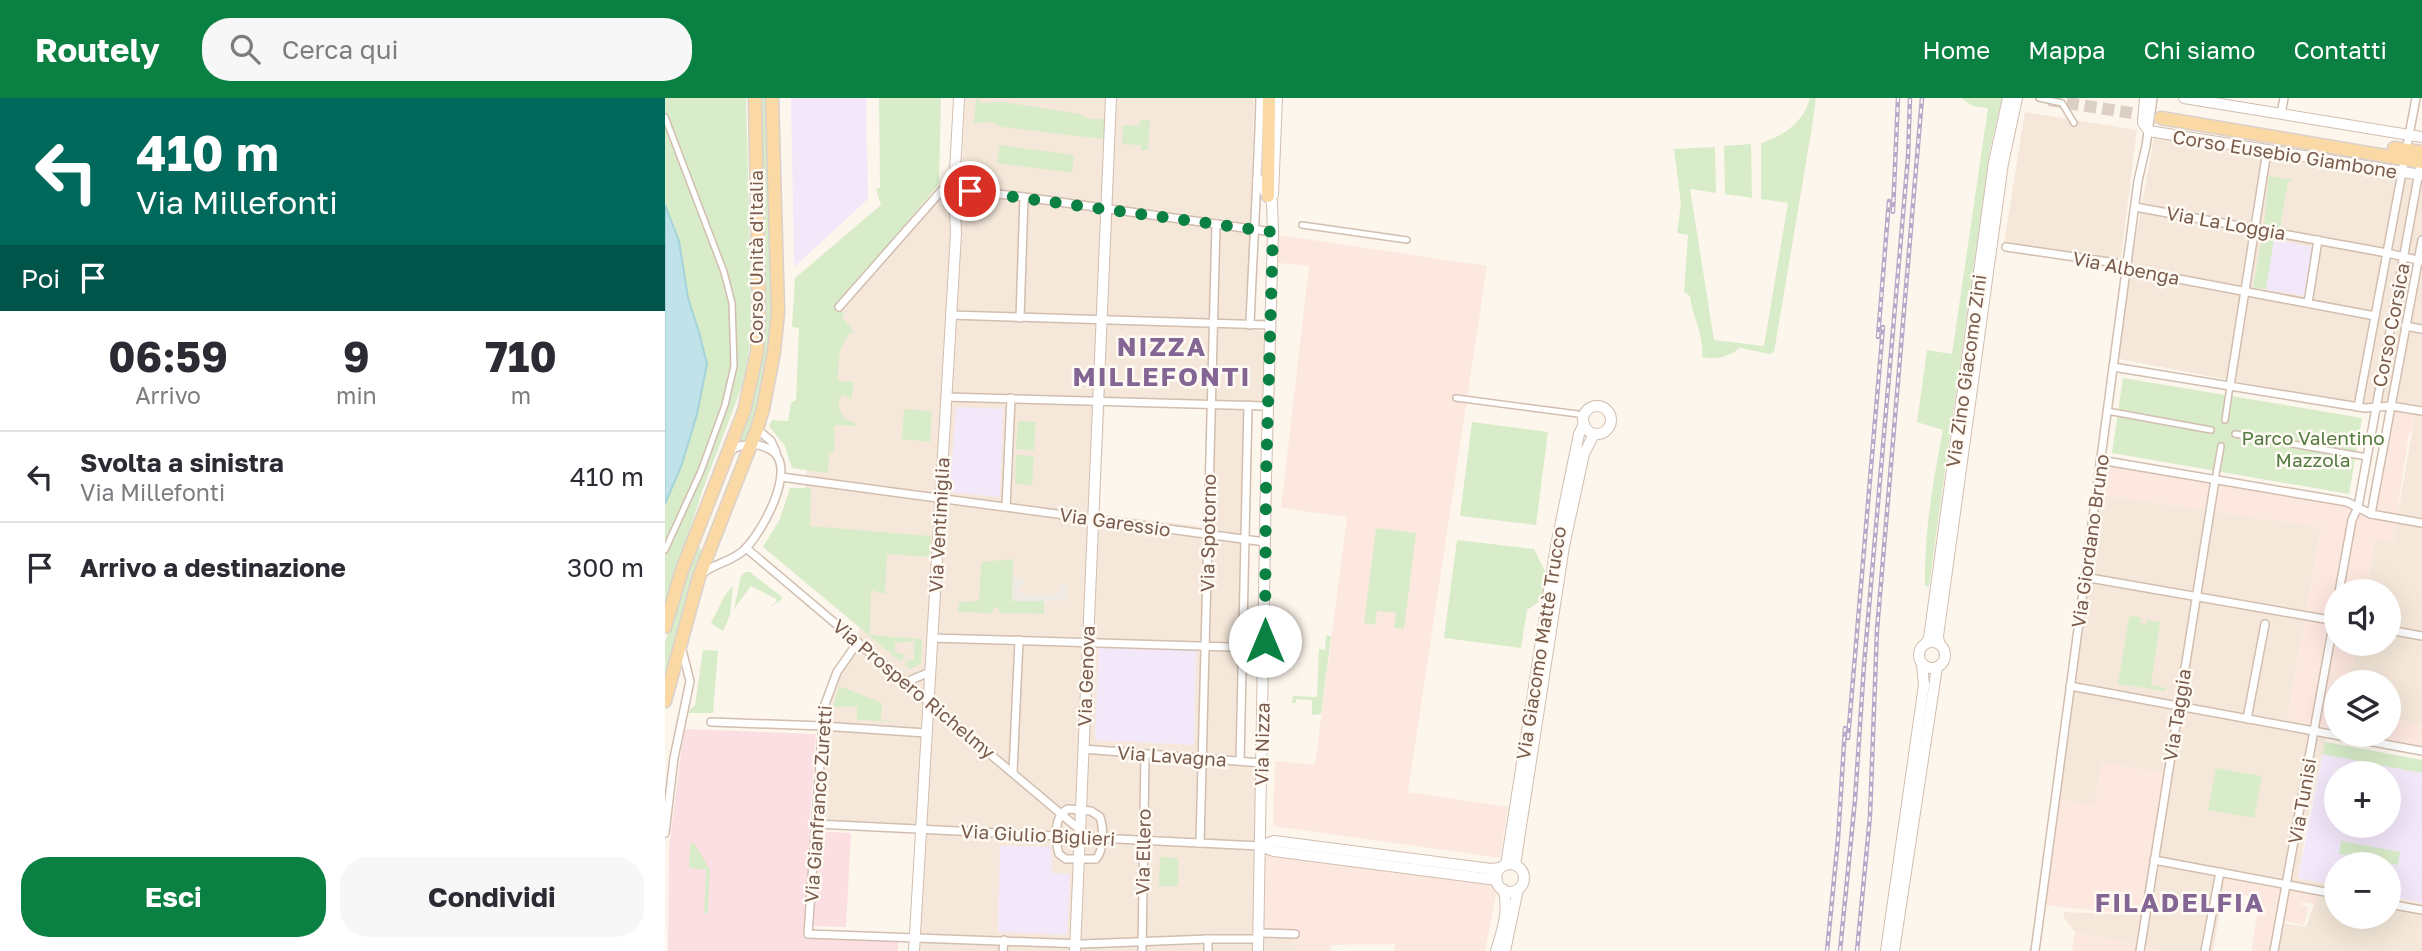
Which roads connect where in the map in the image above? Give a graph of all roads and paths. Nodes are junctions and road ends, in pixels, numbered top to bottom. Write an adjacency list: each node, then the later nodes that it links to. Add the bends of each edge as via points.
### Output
1 (755, 98): 81 (main road, Corso Unità d'Italia, via 757,352 746,403)
2 (772, 98): 75 (main road, Corso Unità d'Italia, via 778,312)
3 (959, 98): 29 (street, Via Ventimiglia)
4 (1111, 98): 33 (street, Via Genova)
5 (1260, 98): 28 (street)
6 (1269, 98): 31 (main road)
7 (1277, 98): 31 (street, Via Nizza)
8 (2008, 98): 114 (street, Via Zino Giacomo Zini, via 1994,162)
9 (2017, 98): 115 (street, Via Zino Giacomo Zini, via 2000,183)
10 (2039, 98): 19 (street, via 2063,103)
11 (2145, 98): 20 (street, via 2143,123)
12 (2153, 98): 20 (street, Via Giordano Bruno)
13 (2184, 98): 17 (street, Corso Eusebio Giambone)
14 (2284, 98): 17 (street)
15 (2416, 98): 21 (street, Corso Corsica)
16 (2162, 114): 25 (main road, Corso Eusebio Giambone)
17 (2281, 114): 21 (street, Corso Eusebio Giambone)
18 (665, 117): 97 (street, via 724,272 732,303 734,366 701,471)
19 (2074, 122)
20 (2149, 131): 23 (street, Corso Eusebio Giambone); 32 (street, Via Giordano Bruno)
21 (2410, 135): 22 (street, Corso Eusebio Giambone); 25 (street, Corso Corsica)
22 (2422, 137)
23 (2267, 151): 27 (street, Corso Eusebio Giambone); 37 (street)
24 (2422, 152): 25 (main road, Corso Eusebio Giambone)
25 (2407, 154): 26 (main road, Corso Eusebio Giambone); 27 (street, Corso Corsica)
26 (2421, 166): 27 (street, Corso Eusebio Giambone); 44 (street, Corso Corsica)
27 (2403, 173): 43 (street, Corso Corsica)
28 (1258, 180): 31 (street); 36 (street)
29 (954, 189): 30 (street); 49 (street, via 942,190); 50 (street, Via Ventimiglia)
30 (1024, 197): 33 (street); 52 (street)
31 (1270, 199): 38 (street, Via Nizza)
32 (2135, 207): 37 (street, Via La Loggia); 46 (street, Via Giordano Bruno)
33 (1107, 208): 34 (street); 53 (street, Via Genova)
34 (1216, 224): 36 (street); 54 (street, Via Spotorno)
35 (1302, 226): 39 (street)
36 (1255, 229): 38 (street); 55 (street)
37 (2255, 229): 40 (street, Via La Loggia); 47 (street)
38 (1273, 232): 56 (street, Via Nizza)
39 (1407, 240)
40 (2318, 240): 43 (street, Via La Loggia); 48 (street)
41 (2422, 240): 45 (street, Corso Corsica)
42 (2006, 247): 46 (street, Via Albenga, via 2116,263)
43 (2387, 253): 44 (street, Via La Loggia); 51 (street, Corso Corsica)
44 (2404, 256): 45 (street, Via La Loggia); 70 (street, Corso Corsica)
45 (2420, 261): 57 (street, Corso Corsica)
46 (2126, 269): 47 (street, Via Albenga); 59 (street, Via Giordano Bruno)
47 (2245, 291): 48 (street, Corso Corsica); 60 (street)
48 (2308, 303): 51 (street, Corso Corsica)
49 (839, 307)
50 (950, 315): 52 (street); 61 (street, Via Ventimiglia)
51 (2375, 316): 69 (street, Corso Corsica)
52 (1020, 318): 53 (street)
53 (1102, 320): 54 (street); 64 (street, Via Genova)
54 (1213, 324): 55 (street); 65 (street, Via Spotorno)
55 (1250, 324): 56 (street)
56 (1270, 325): 95 (street, Via Nizza)
57 (2405, 326): 58 (street, Corso Corsica); 68 (street, Corso Corsica)
58 (2422, 328)
59 (2113, 367): 60 (street); 71 (street, Via Giordano Bruno)
60 (2230, 386): 69 (street); 73 (street)
61 (946, 397): 62 (street); 87 (street, Via Ventimiglia)
62 (1011, 398): 64 (street); 88 (street)
63 (1456, 398): 74 (street, via 1578,414)
64 (1099, 401): 65 (street); 91 (street, Via Genova)
65 (1211, 404): 66 (street); 93 (street, Via Spotorno)
66 (1248, 405): 67 (street); 94 (street)
67 (1264, 406)
68 (2391, 406): 70 (street); 72 (street); 90 (street, Corso Corsica)
69 (2360, 408): 70 (street)
70 (2375, 408): 83 (street, Corso Corsica)
71 (2107, 411): 76 (street); 84 (street, Via Giordano Bruno)
72 (2422, 411)
73 (2225, 420)
74 (1584, 421): 77 (street); 77 (street, via 1587,412 1597,407 1609,414 1609,428); 153 (street, Via Giacomo Mattè Trucco, via 1556,546)
75 (757, 429): 79 (main road, Corso Unità d'Italia); 82 (street, via 771,441)
76 (2211, 430)
77 (1594, 434): 153 (street, Via Giacomo Mattè Trucco, via 1584,454 1564,547)
78 (2235, 434): 83 (street)
79 (751, 445): 81 (street); 82 (street); 98 (main road, Corso Unità d'Italia)
80 (2221, 446): 86 (street)
81 (727, 453): 98 (main road, via 722,485 700,541); 106 (main road, Corso Unità d'Italia)
82 (776, 453): 85 (street)
83 (2367, 457): 89 (street, Corso Corsica)
84 (2100, 460): 86 (street); 101 (street, Via Giordano Bruno)
85 (781, 477): 87 (street, Via Garessio); 96 (street, via 763,525)
86 (2215, 480): 89 (street); 103 (street, Via Taggia)
87 (940, 499): 88 (street, Via Garessio); 109 (street, Via Ventimiglia)
88 (1006, 507): 91 (street, Via Garessio)
89 (2358, 507): 90 (street); 102 (street)
90 (2371, 514): 92 (street)
91 (1093, 519): 93 (street, Via Garessio); 113 (street, Via Genova)
92 (2422, 523)
93 (1208, 535): 94 (street, Via Garessio); 116 (street, Via Spotorno)
94 (1245, 540): 95 (street, Via Garessio); 117 (street)
95 (1265, 542): 118 (street, Via Nizza)
96 (746, 548): 99 (street); 112 (street, Via Prospero Richelmy)
97 (665, 550)
98 (708, 553): 99 (street); 100 (main road, Corso Unità d'Italia)
99 (733, 558): 100 (street)
100 (699, 577): 111 (main road, Corso Unità d'Italia)
101 (2084, 577): 103 (street); 124 (street, Via Giordano Bruno)
102 (2342, 579)
103 (2196, 597): 104 (street); 127 (street, Via Taggia)
104 (2324, 619)
105 (2265, 624): 128 (street)
106 (665, 627)
107 (2401, 632): 108 (street)
108 (2422, 636)
109 (932, 638): 110 (street); 122 (street, Via Ventimiglia)
110 (1019, 640): 113 (street); 139 (street)
111 (680, 642): 125 (main road, Corso Unità d'Italia); 144 (street, via 690,681)
112 (859, 642): 123 (street, Via Prospero Richelmy); 130 (street, Via Gianfranco Zuretti, via 831,683)
113 (1088, 642): 116 (street); 133 (street, Via Genova)
114 (1926, 643): 115 (street); 120 (street, via 1919,653)
115 (1939, 643): 121 (street, via 1945,656)
116 (1205, 646): 117 (street); 136 (street, Via Spotorno)
117 (1242, 647): 118 (street); 137 (street)
118 (1265, 648): 138 (street, Via Nizza)
119 (2328, 656): 131 (street, Via Tunisi)
120 (1922, 664): 121 (street); 175 (street, via 1924,685)
121 (1937, 667): 176 (street)
122 (930, 672): 123 (street); 126 (street, Via Ventimiglia)
123 (906, 682): 126 (street, Via Prospero Richelmy)
124 (2070, 686): 127 (street); 177 (street, Via Giordano Bruno)
125 (665, 701)
126 (928, 701): 132 (street, Via Ventimiglia); 139 (street, Via Prospero Richelmy)
127 (2179, 706): 128 (street); 152 (street, Via Taggia)
128 (2248, 719): 131 (street)
129 (711, 722): 130 (street)
130 (822, 726): 132 (street); 142 (street, Via Gianfranco Zuretti)
131 (2314, 731): 134 (street); 155 (street, Via Tunisi)
132 (926, 733): 143 (street, Via Ventimiglia)
133 (1083, 749): 135 (street, Via Lavagna); 140 (street, Via Genova)
134 (2422, 751)
135 (1145, 754): 136 (street, Via Lavagna); 148 (street, Via Ellero)
136 (1203, 758): 137 (street, Via Lavagna); 149 (street, Via Spotorno)
137 (1240, 761): 138 (street, Via Lavagna)
138 (1262, 763): 150 (street, Via Nizza)
139 (1013, 772): 141 (street, Via Prospero Richelmy)
140 (1081, 810): 141 (street); 145 (street, Via Genova); 147 (street, via 1100,817)
141 (1061, 813): 145 (street, Via Prospero Richelmy); 146 (street)
142 (816, 824): 143 (street, Via Giulio Biglieri); 162 (street, Via Gianfranco Zuretti, via 809,934)
143 (921, 829): 146 (street, Via Giulio Biglieri); 162 (street, Via Ventimiglia)
144 (665, 833)
145 (1080, 833): 146 (street, Via Giulio Biglieri); 147 (street, Via Giulio Biglieri); 151 (street, Via Genova)
146 (1057, 836): 151 (street, via 1060,856)
147 (1102, 838): 148 (street, Via Giulio Biglieri); 151 (street, via 1098,857)
148 (1144, 840): 149 (street, Via Giulio Biglieri); 166 (street, Via Ellero)
149 (1200, 843): 150 (street, Via Giulio Biglieri)
150 (1260, 846): 153 (street, via 1275,841 1491,869); 156 (street); 163 (street, Via Nizza)
151 (1079, 860): 167 (street, Via Genova)
152 (2154, 860): 154 (street); 178 (street, Via Taggia)
153 (1507, 866): 156 (street); 157 (street, via 1520,868 1524,876)
154 (2220, 872): 155 (street); 179 (street)
155 (2286, 884): 158 (street); 180 (street, Via Tunisi)
156 (1500, 885): 157 (street, via 1510,892); 173 (street, via 1506,902)
157 (1518, 889): 174 (street)
158 (2324, 892)
159 (2401, 906): 160 (street)
160 (2422, 910)
161 (1295, 934): 163 (street)
162 (915, 936): 165 (street); 168 (street, Via Ventimiglia)
163 (1259, 936): 164 (street); 172 (street, Via Nizza)
164 (1208, 939): 166 (street); 171 (street)
165 (1004, 940): 167 (street); 169 (street)
166 (1142, 941): 167 (street); 170 (street, Via Ellero)
167 (1075, 947)
168 (914, 951)
169 (1003, 951)
170 (1142, 951)
171 (1208, 951)
172 (1258, 951)
173 (1496, 951)
174 (1505, 951)
175 (1886, 951)
176 (1894, 951)
177 (2035, 951)
178 (2140, 951)
179 (2205, 951)
180 (2274, 951)

